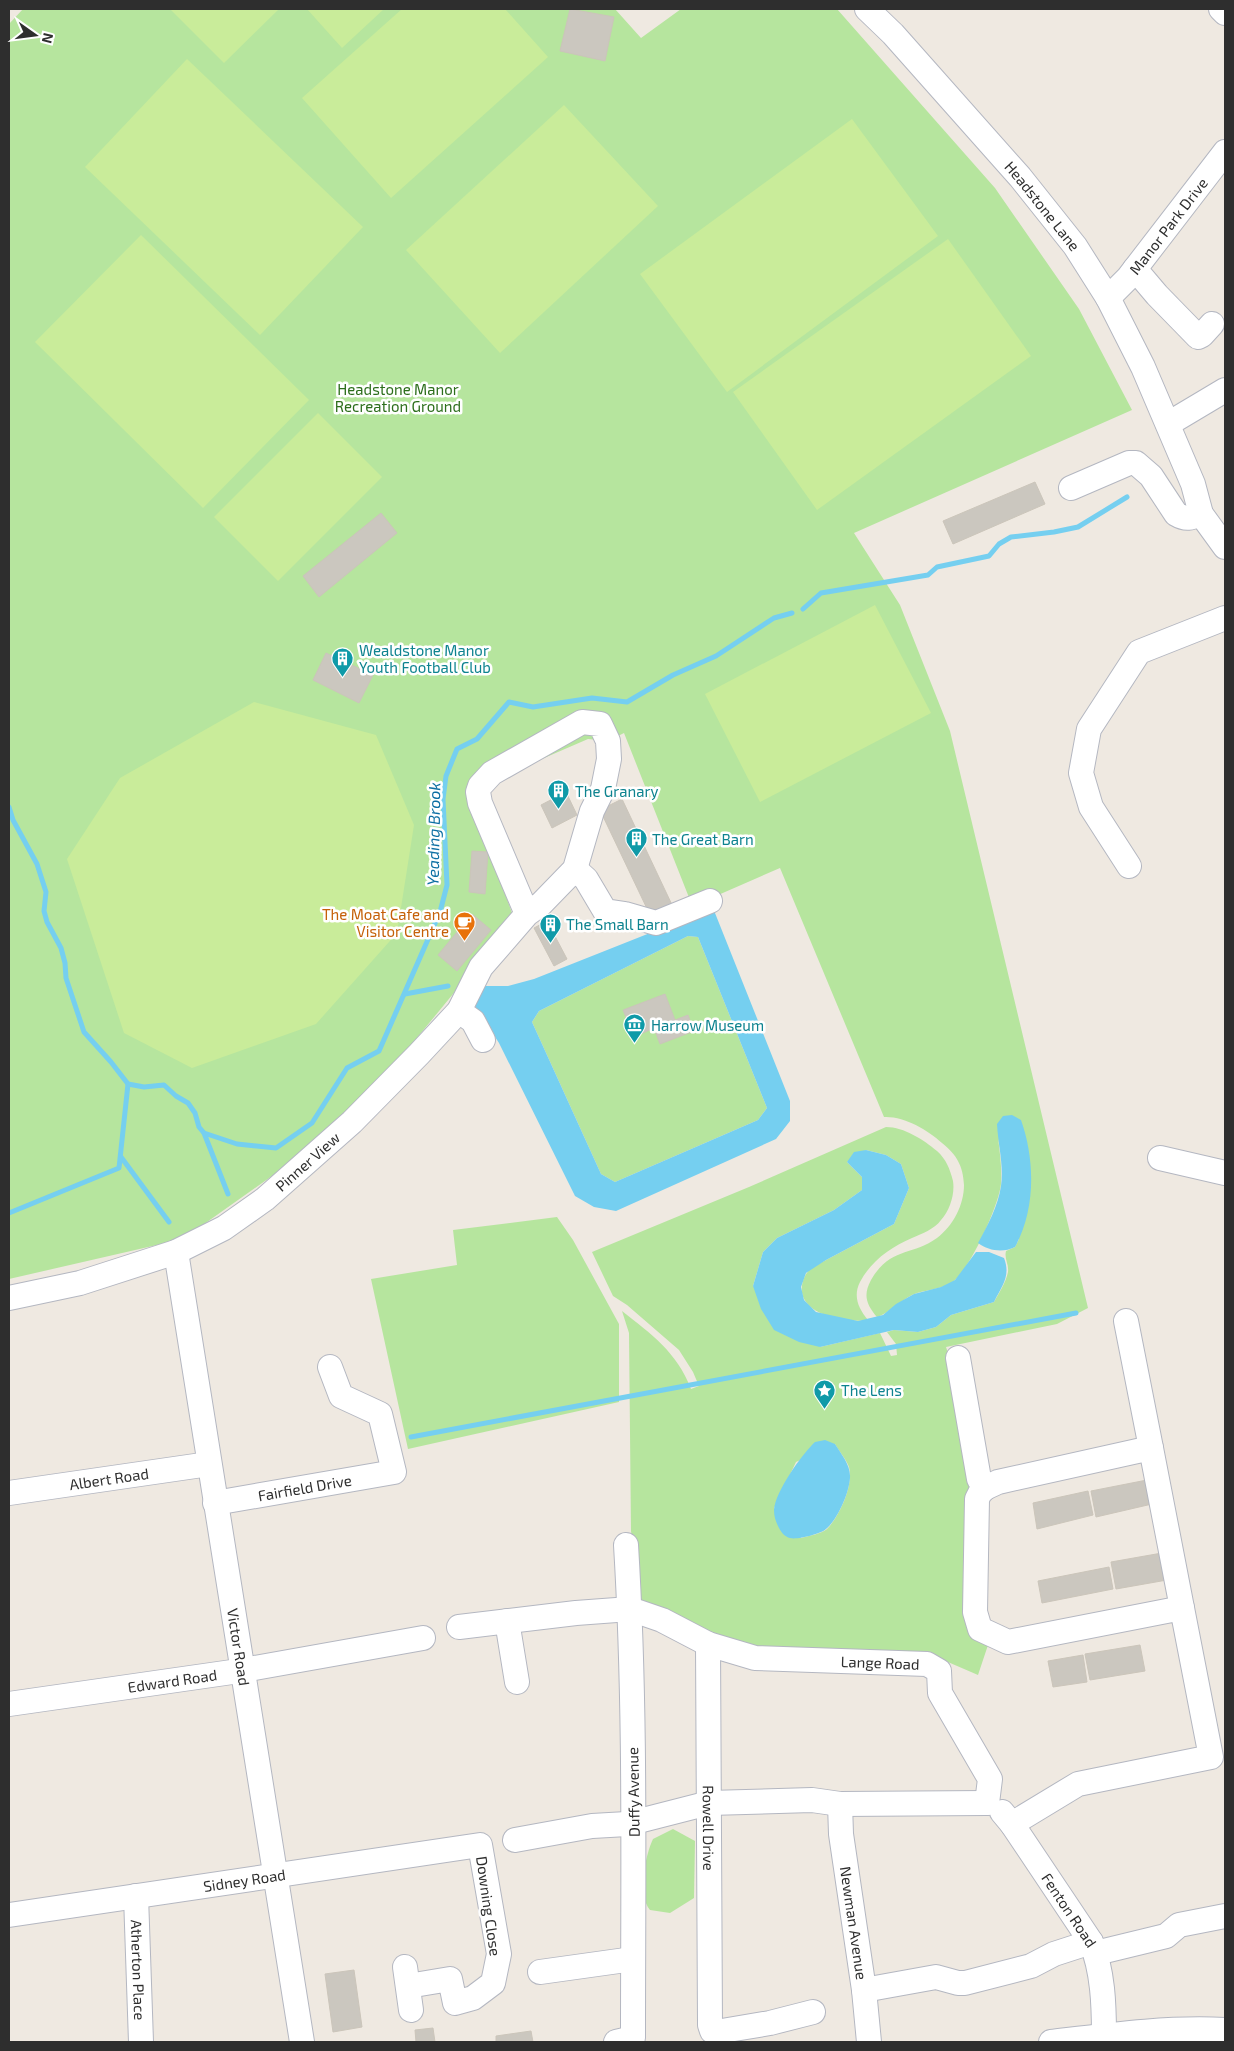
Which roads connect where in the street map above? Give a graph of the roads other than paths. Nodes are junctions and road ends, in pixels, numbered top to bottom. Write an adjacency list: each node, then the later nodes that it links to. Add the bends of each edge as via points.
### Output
1 (867, 9): 6 (street, Headstone Lane, via 1020,177 1075,246)
2 (1221, 9): 3 (street)
3 (1225, 13)
4 (1225, 152): 5 (street, Manor Park Drive)
5 (1135, 269): 6 (street, Manor Park Drive); 7 (street, via 1198,337)
6 (1108, 298): 9 (street, Headstone Lane, via 1143,367)
7 (1212, 324)
8 (1225, 390): 9 (street)
9 (1169, 429): 11 (street, Headstone Lane, via 1167,452 1176,473 1193,484)
10 (1071, 488): 11 (street, via 1129,463 1136,463 1151,476 1176,514 1189,519)
11 (1201, 514): 12 (street, Headstone Lane)
12 (1225, 547)
13 (1225, 618): 14 (street, via 1140,652 1089,729 1081,773 1091,808)
14 (1129, 866)
15 (575, 869): 16 (street, via 586,878 605,911 656,923); 17 (street, Pinner View); 17 (street, via 592,811 603,789 609,759 608,741 600,724 588,722 582,722 492,773 478,792)
16 (710, 901)
17 (527, 914): 18 (street, Pinner View, via 481,967)
18 (459, 1011): 19 (street, via 473,1021); 22 (street, Pinner View, via 352,1122 265,1199 224,1228)
19 (483, 1040)
20 (1160, 1158): 21 (street)
21 (1225, 1173)
22 (176, 1252): 23 (street, Pinner View, via 80,1284); 28 (street, Victor Road)
23 (9, 1298)
24 (1126, 1321): 27 (street)
25 (958, 1358): 29 (street, via 979,1479)
26 (330, 1367): 31 (street, Fairfield Drive, via 342,1396 380,1414 394,1472)
27 (1151, 1448): 29 (street, via 998,1482); 33 (street)
28 (209, 1464): 30 (street, Albert Road); 31 (street, Victor Road)
29 (985, 1488): 33 (street, via 977,1499 975,1612 980,1629 1008,1642)
30 (9, 1493)
31 (215, 1503): 39 (street, Victor Road)
32 (626, 1545): 34 (street, Duffy Avenue)
33 (1182, 1608): 42 (street)
34 (630, 1609): 35 (street); 38 (street, via 662,1620); 46 (street, Duffy Avenue)
35 (507, 1621): 36 (street); 40 (street)
36 (458, 1627)
37 (423, 1638): 39 (street, Edward Road)
38 (708, 1644): 43 (street, Rowell Drive); 44 (street, Lange Road, via 755,1658 927,1664 939,1671 940,1693 990,1779)
39 (242, 1669): 41 (street, Edward Road); 50 (street, Victor Road)
40 (517, 1682)
41 (9, 1704)
42 (1218, 1759): 47 (street, via 1078,1784)
43 (709, 1803): 45 (street, via 812,1800); 46 (street); 59 (street, Rowell Drive, via 712,2031 770,2023)
44 (987, 1803): 45 (street); 47 (street, Fenton Road, via 1004,1813)
45 (840, 1804): 57 (street, Newman Avenue, via 841,1834)
46 (634, 1822): 48 (street); 55 (street, Duffy Avenue)
47 (1012, 1824): 54 (street, Fenton Road)
48 (515, 1840)
49 (480, 1845): 50 (street, Sidney Road); 58 (street, Downing Close, via 499,1954 493,1983 473,1998 455,2003 450,1979 407,1976)
50 (275, 1875): 51 (street, Sidney Road); 64 (street, Victor Road)
51 (136, 1896): 52 (street, Sidney Road); 63 (street, Atherton Place)
52 (9, 1914)
53 (1225, 1916): 54 (street, via 1179,1925 1166,1936)
54 (1093, 1947): 57 (street, via 1054,1954 1031,1966 965,1983 936,1977); 61 (street, Fenton Road, via 1104,2001)
55 (633, 1959): 56 (street); 62 (street, Duffy Avenue)
56 (540, 1972)
57 (864, 1990): 65 (street, Newman Avenue)
58 (410, 2010)
59 (813, 2012)
60 (1225, 2030): 61 (street, via 1147,2031)
61 (1104, 2036): 66 (street)
62 (625, 2040)
63 (141, 2042)
64 (302, 2042)
65 (869, 2042)
66 (1052, 2042)

